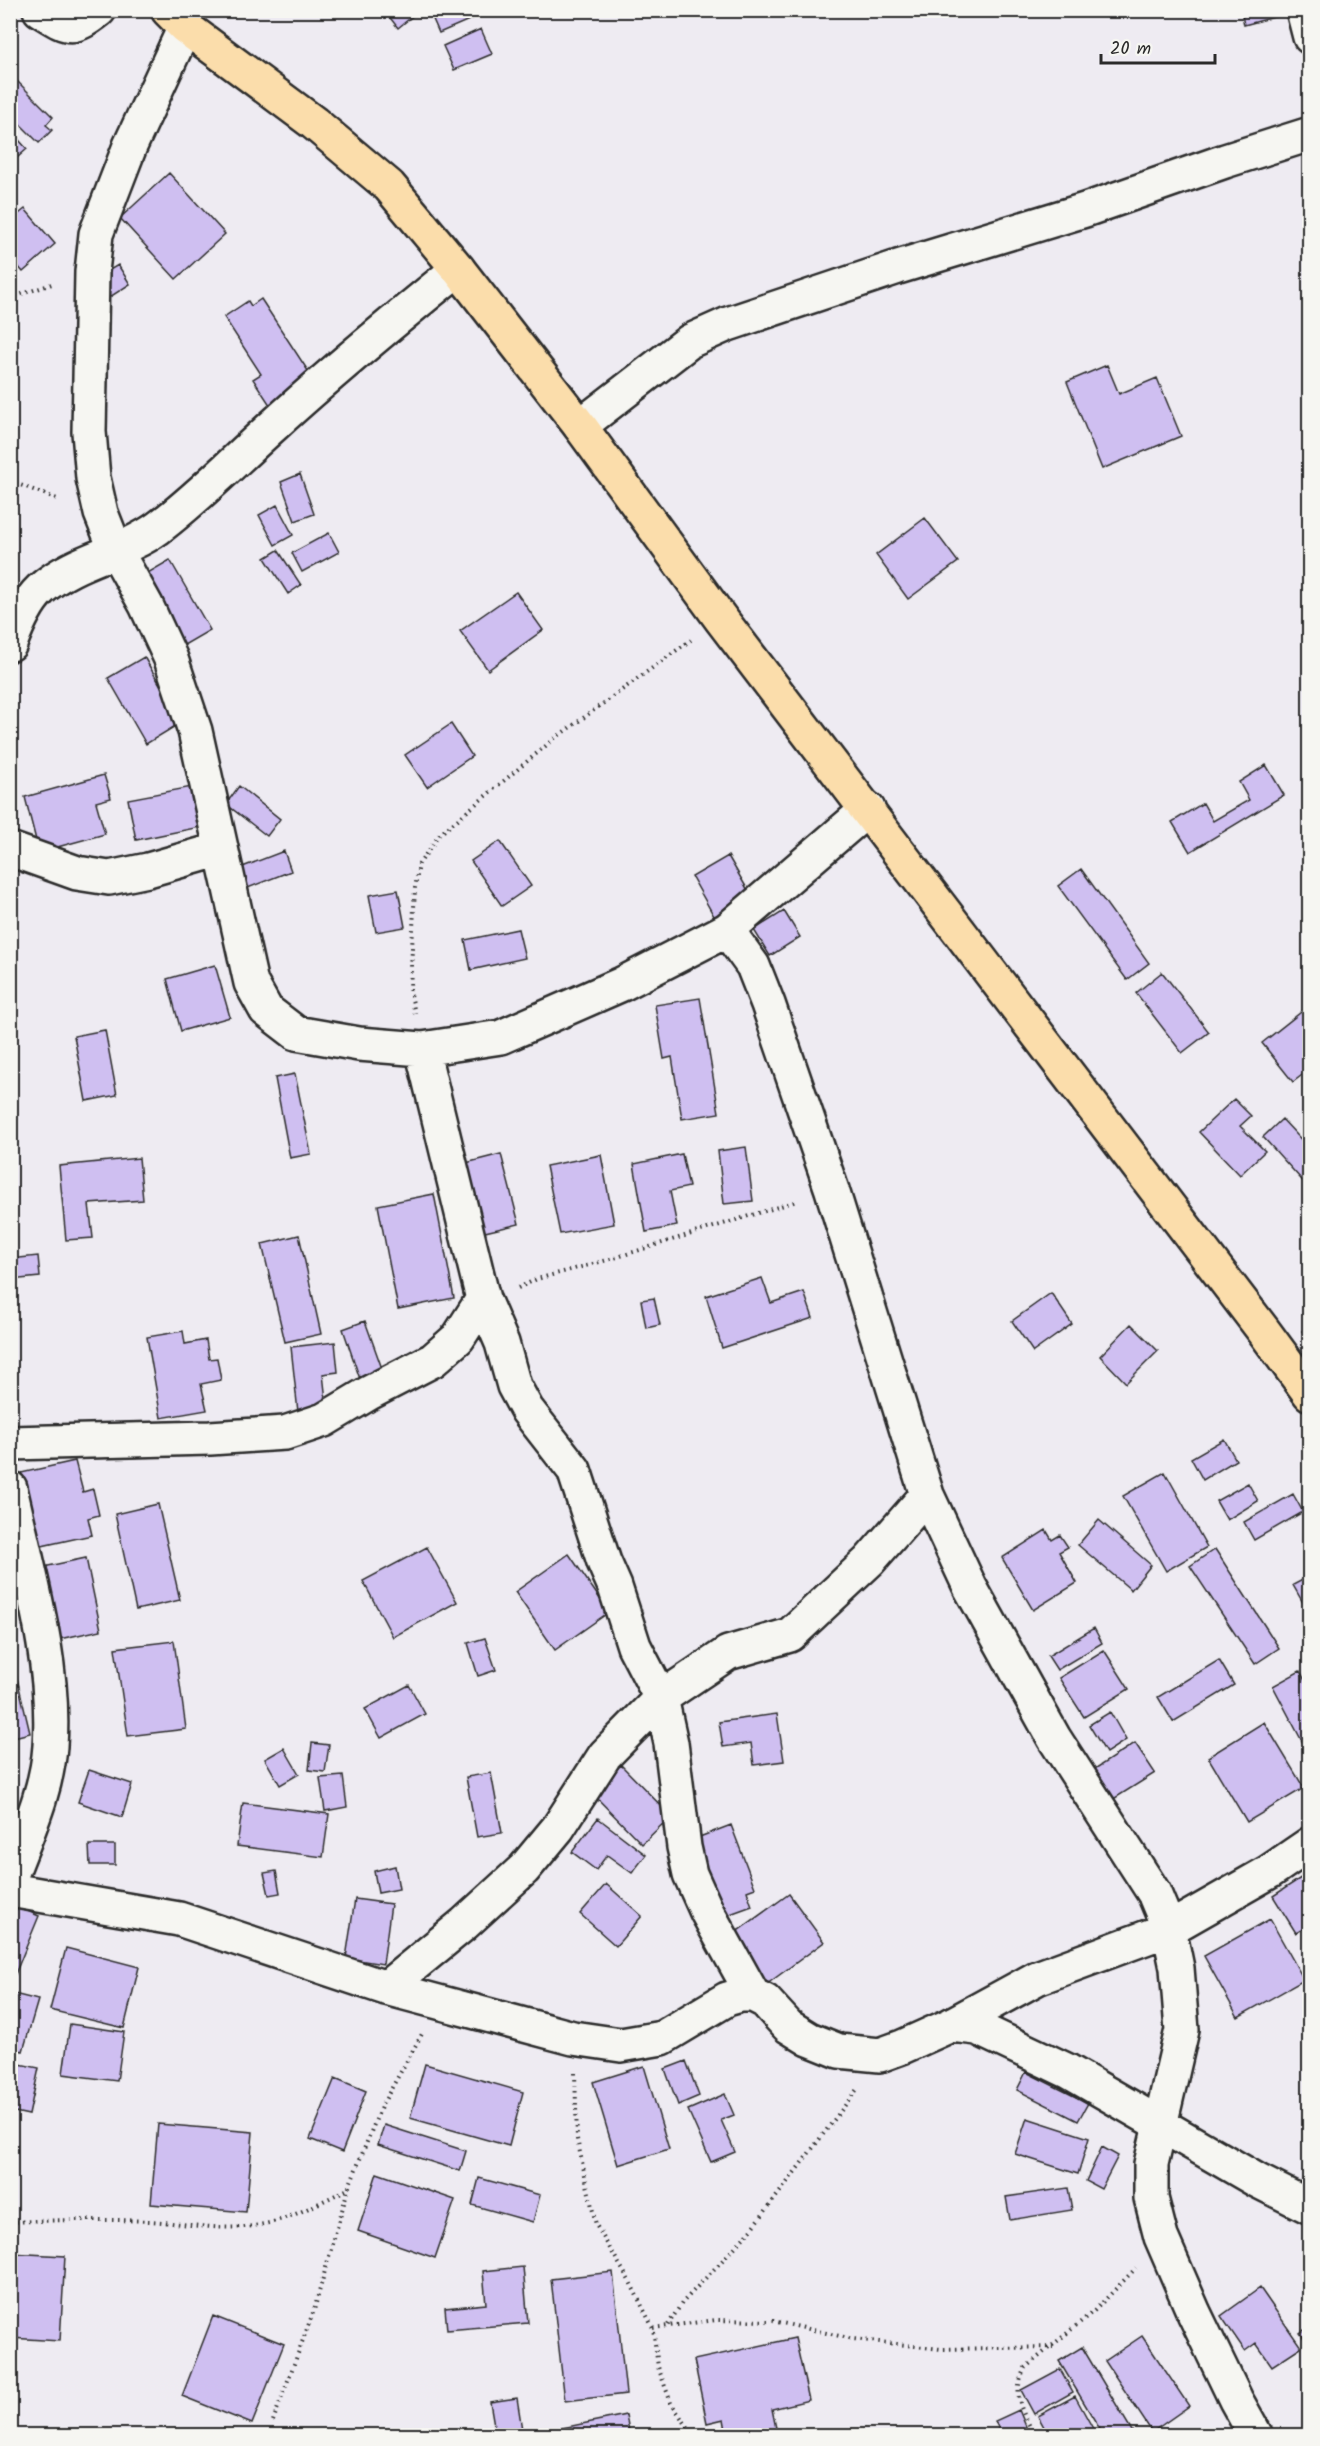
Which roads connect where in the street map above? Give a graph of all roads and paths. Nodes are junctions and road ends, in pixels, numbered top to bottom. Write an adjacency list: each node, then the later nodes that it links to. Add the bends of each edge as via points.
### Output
1 (40, 10): 2 (street, via 65,25 80,24)
2 (99, 10)
3 (1303, 10): 5 (street)
4 (176, 19): 7 (main road, via 314,123 388,186); 8 (street, via 96,234)
5 (1310, 37)
6 (1310, 134): 10 (street, via 728,324 690,340)
7 (458, 269): 10 (main road); 13 (street, via 365,345 195,497 156,529)
8 (92, 272): 9 (path); 12 (street, via 89,432)
9 (10, 298)
10 (580, 426): 14 (main road)
11 (10, 481): 12 (path)
12 (101, 513): 13 (street)
13 (116, 551): 15 (street, via 70,568 40,590 20,618); 18 (street, via 171,659 195,731)
14 (721, 619): 16 (main road); 20 (path, via 554,739 440,834 429,849 419,864 415,888 410,990)
15 (10, 644)
16 (868, 809): 19 (street); 23 (main road)
17 (10, 849): 18 (street, via 77,873 109,878)
18 (221, 849): 20 (street, via 251,983 266,1011 296,1033)
19 (728, 930): 20 (street, via 622,984 501,1037); 21 (street, via 753,966)
20 (422, 1049): 22 (street)
21 (832, 1190): 22 (path, via 611,1260 537,1279); 26 (street)
22 (485, 1302): 24 (street, via 458,1338 433,1360 324,1420 285,1433); 27 (street, via 514,1386 527,1410 574,1470 634,1646)
23 (1310, 1394)
24 (10, 1443)
25 (10, 1488): 29 (street, via 48,1663 50,1746 41,1793)
26 (927, 1495): 27 (street, via 869,1561 790,1635 728,1653); 31 (street, via 970,1587 1054,1738 1154,1893)
27 (662, 1698): 32 (street, via 605,1755 558,1828 524,1869); 33 (street, via 690,1874)
28 (1310, 1844): 31 (street)
29 (10, 1878)
30 (10, 1890): 32 (street, via 179,1919)
31 (1169, 1929): 35 (street, via 1037,1978); 38 (street, via 1182,2030)
32 (386, 1988): 34 (street)
33 (753, 1995): 36 (street, via 727,1998 662,2038 621,2045); 37 (street, via 809,2040 839,2051)
34 (440, 2002): 36 (street); 39 (path, via 381,2107)
35 (951, 2025): 37 (street); 38 (street, via 977,2028 1068,2071)
36 (573, 2038): 44 (path, via 577,2139 596,2225)
37 (880, 2055): 43 (path, via 752,2229 682,2303)
38 (1159, 2122): 40 (street); 42 (street, via 1151,2164 1151,2198)
39 (348, 2189): 41 (path, via 302,2211 240,2228 140,2221); 46 (path, via 314,2310)
40 (1310, 2207)
41 (10, 2222)
42 (1161, 2237): 45 (path, via 1131,2274); 49 (street)
43 (668, 2326): 44 (path); 45 (path, via 716,2320 774,2321 853,2339 941,2349)
44 (653, 2328): 47 (path, via 658,2367 671,2403)
45 (1053, 2347): 48 (path, via 1025,2368 1018,2381 1017,2396)
46 (273, 2421)
47 (694, 2436)
48 (1035, 2436)
49 (1256, 2436)

